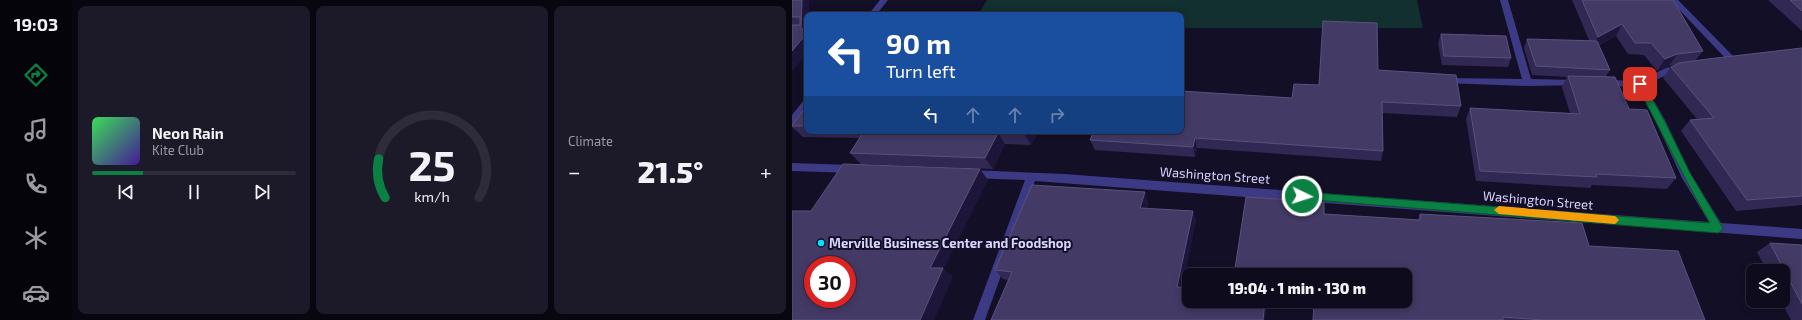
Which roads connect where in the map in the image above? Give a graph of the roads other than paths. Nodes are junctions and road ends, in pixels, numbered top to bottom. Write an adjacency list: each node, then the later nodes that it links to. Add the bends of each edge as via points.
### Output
1 (884, 0): 4 (street)
2 (1504, 0): 8 (street)
3 (1674, 0): 5 (street, via 1736,59)
4 (874, 12)
5 (1718, 62)
6 (1690, 66): 9 (street, via 1669,70)
7 (1447, 82): 8 (street)
8 (1528, 82): 9 (street)
9 (1640, 84): 16 (street, via 1686,175)
10 (804, 106): 11 (street)
11 (792, 122)
12 (792, 167): 13 (street)
13 (862, 170)
14 (962, 173): 15 (street, Washington Street)
15 (1032, 176): 16 (street, Washington Street); 18 (street)
16 (1718, 228): 17 (street, Washington Street)
17 (1802, 234)
18 (979, 320)

